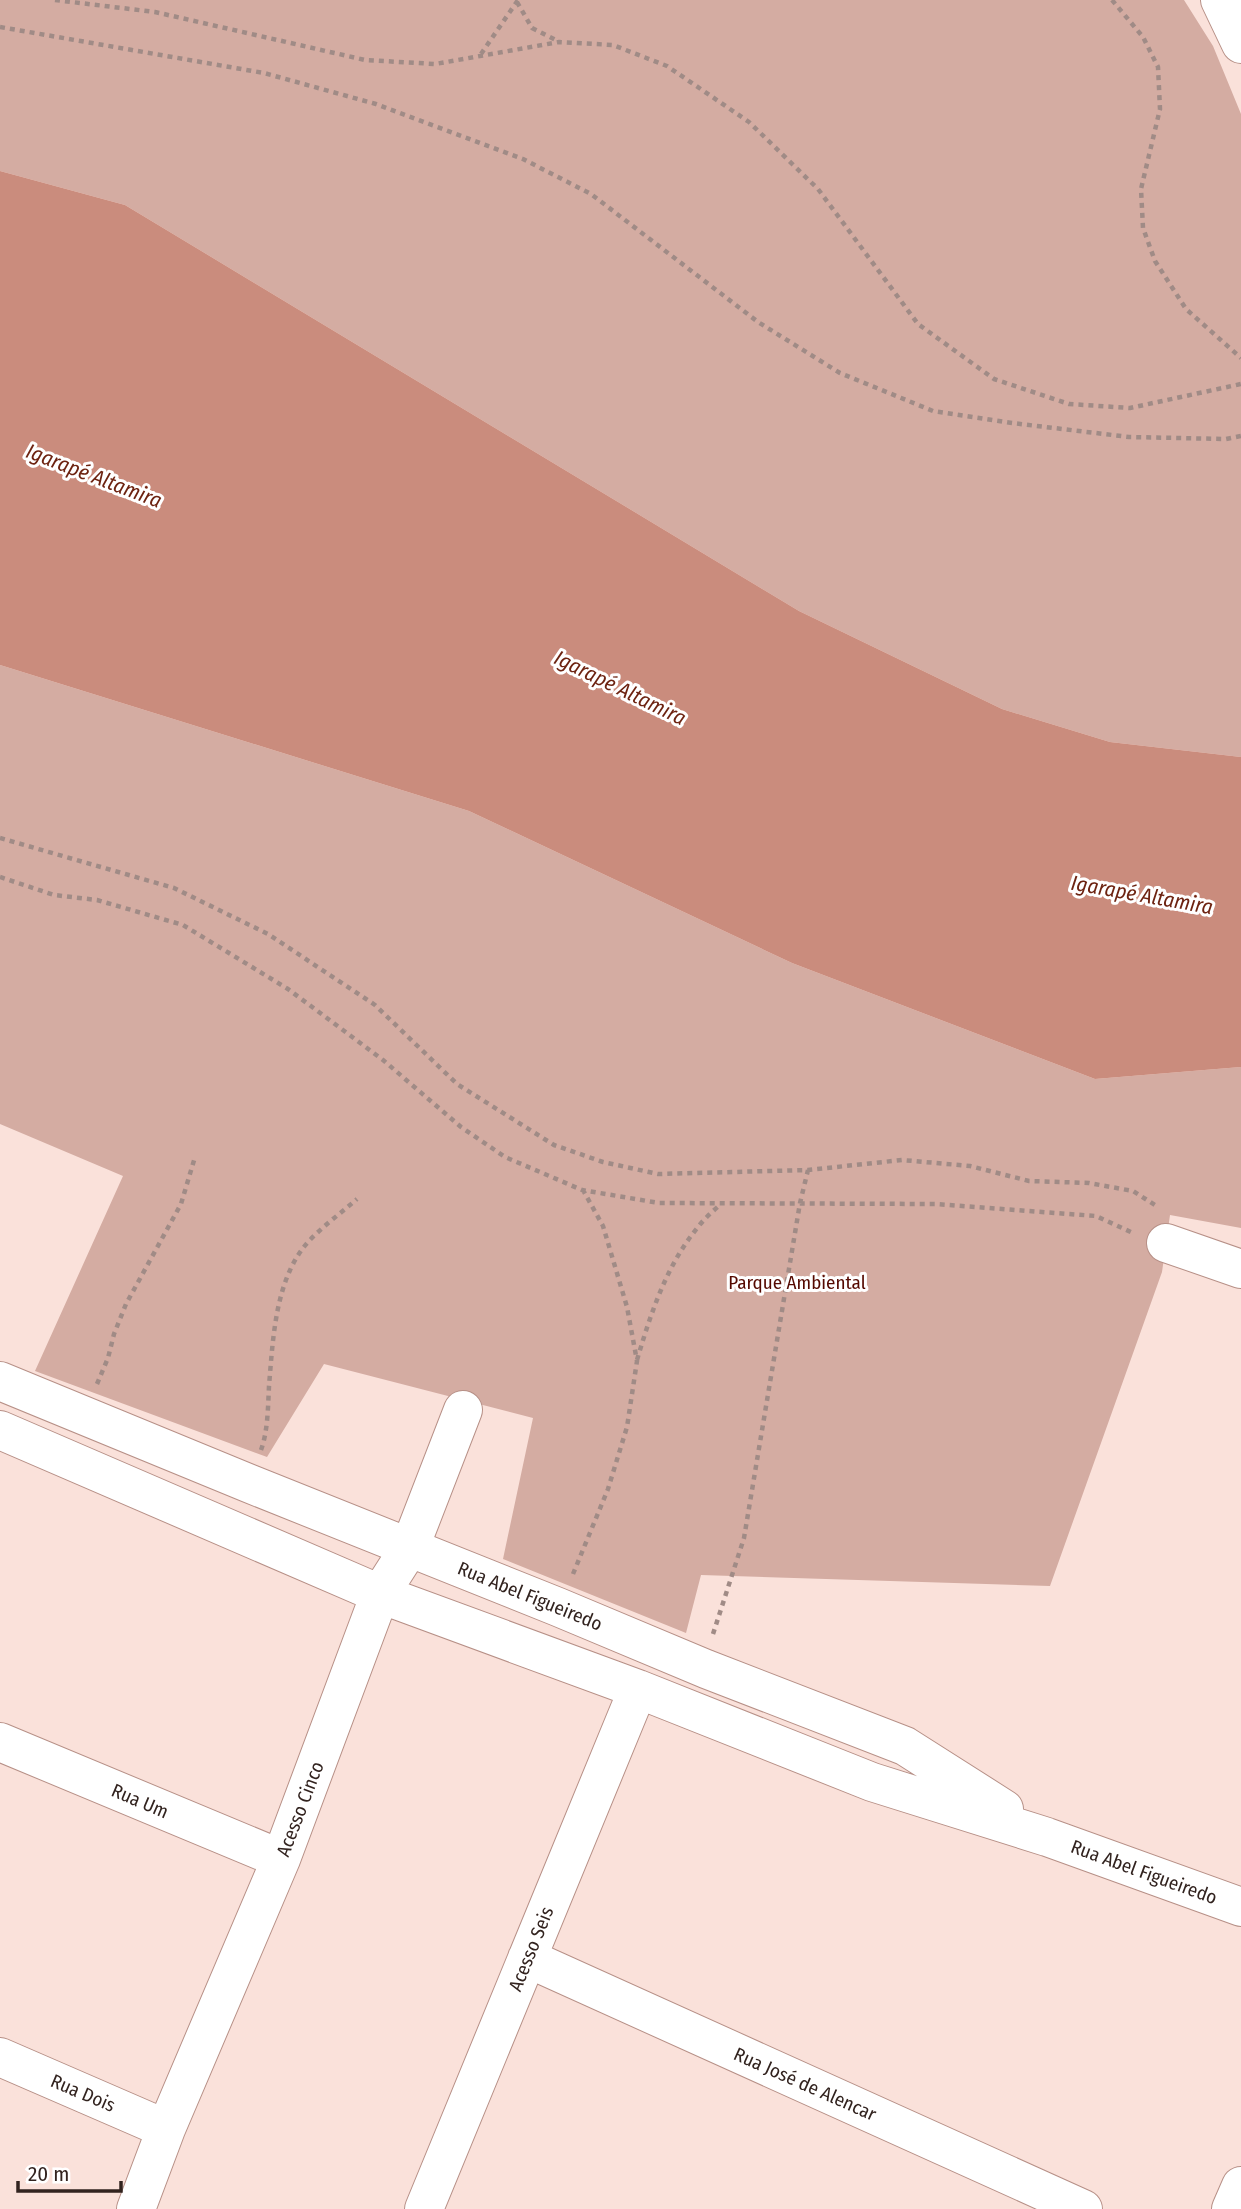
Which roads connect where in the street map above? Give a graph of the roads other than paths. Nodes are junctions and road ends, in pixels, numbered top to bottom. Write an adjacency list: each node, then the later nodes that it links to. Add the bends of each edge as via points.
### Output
1 (1220, 0): 2 (street)
2 (1241, 44)
3 (1163, 1226): 4 (street)
4 (1241, 1269)
5 (0, 1381): 8 (street, Rua Abel Figueiredo)
6 (463, 1410): 8 (street, Acesso Cinco)
7 (0, 1430): 9 (street, Rua Abel Figueiredo)
8 (410, 1547): 9 (street, Acesso Cinco); 12 (street, Rua Abel Figueiredo, via 905,1746)
9 (380, 1594): 10 (street, Rua Abel Figueiredo); 13 (street, Acesso Cinco)
10 (638, 1689): 12 (street, Rua Abel Figueiredo, via 872,1782); 15 (street, Acesso Seis)
11 (0, 1742): 13 (street, Rua Um)
12 (1047, 1837): 14 (street, Rua Abel Figueiredo)
13 (281, 1859): 17 (street, Acesso Cinco)
14 (1241, 1907)
15 (527, 1958): 20 (street, Acesso Seis); 21 (street, Rua José de Alencar)
16 (0, 2057): 17 (street, Rua Dois)
17 (166, 2129): 19 (street, Acesso Cinco)
18 (1241, 2186): 22 (street)
19 (136, 2209)
20 (424, 2209)
21 (1083, 2209)
22 (1231, 2209)

